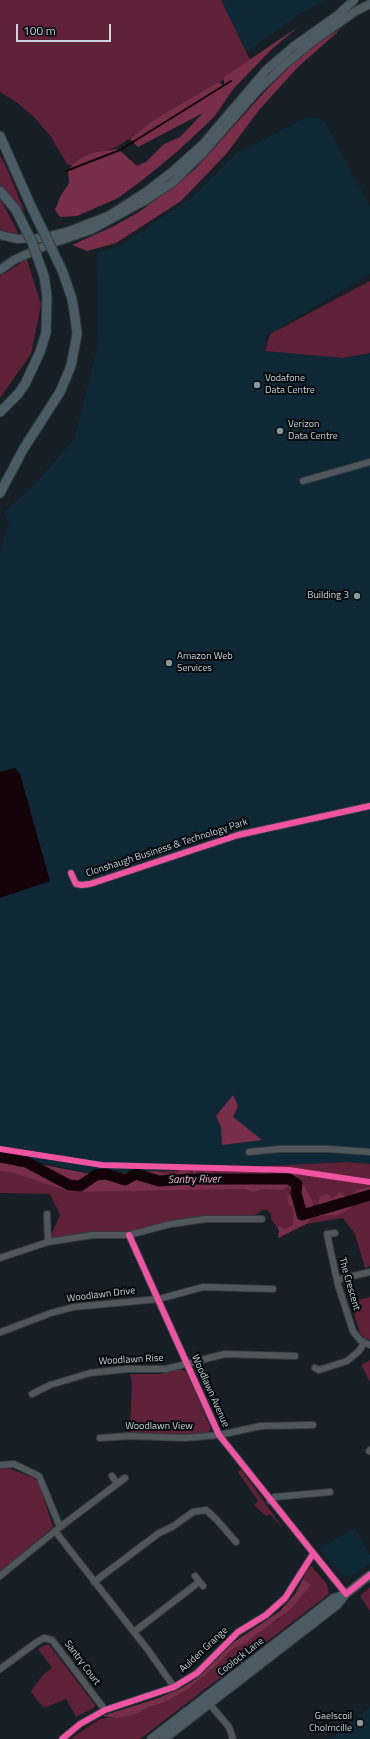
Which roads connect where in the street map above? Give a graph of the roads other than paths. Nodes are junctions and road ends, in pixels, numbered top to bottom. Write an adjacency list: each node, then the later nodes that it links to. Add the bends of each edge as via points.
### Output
1 (354, 0): 5 (main road, via 266,70 203,144 147,191 108,216 69,231 42,238 17,239)
2 (370, 4): 6 (main road, via 312,42 283,66 172,183 92,230 47,245 14,260)
3 (0, 136): 10 (highway, bridge, via 62,270 72,299 76,328 71,366 60,392 24,448)
4 (0, 191): 7 (highway, bridge, via 16,210 32,242 44,276 47,296 47,326 40,352 25,384)
5 (0, 235)
6 (0, 270)
7 (0, 412)
8 (370, 462): 9 (street)
9 (303, 481)
10 (0, 493)
11 (370, 806): 12 (street, Clonshaugh Business & Technology Park, via 238,834 90,884 76,884)
12 (71, 873)
13 (249, 1152): 14 (street, via 329,1149)
14 (370, 1152)
15 (47, 1214): 19 (street)
16 (262, 1219): 18 (street, via 206,1219 171,1224)
17 (335, 1233): 22 (street, The Crescent, via 327,1234)
18 (129, 1235): 19 (street, via 93,1235); 24 (street, Woodlawn Avenue)
19 (48, 1242): 20 (street)
20 (0, 1258)
21 (370, 1272): 22 (street)
22 (337, 1280): 26 (street, The Crescent, via 351,1327 357,1337)
23 (274, 1289): 24 (street, Woodlawn Drive, via 203,1287)
24 (159, 1299): 25 (street, Woodlawn Drive, via 74,1307); 28 (street, Woodlawn Avenue)
25 (1, 1332)
26 (367, 1344): 29 (street, The Crescent, via 347,1361 319,1370)
27 (295, 1356): 28 (street, Woodlawn Rise, via 225,1354)
28 (187, 1363): 30 (street, Woodlawn Rise, via 166,1369 127,1369 90,1373 50,1385); 32 (street, Woodlawn Avenue)
29 (315, 1368)
30 (32, 1394)
31 (313, 1425): 32 (street, Woodlawn View, via 261,1426)
32 (219, 1436): 33 (street, Woodlawn View); 39 (street, Woodlawn Avenue)
33 (100, 1438)
34 (0, 1464): 40 (street, Aulden Grange, via 14,1464 39,1476)
35 (112, 1476): 37 (street)
36 (125, 1478): 37 (street)
37 (117, 1484): 40 (street)
38 (330, 1492): 39 (street, via 274,1498)
39 (270, 1501): 42 (street, Woodlawn Avenue)
40 (57, 1529): 44 (street); 46 (street, Aulden Grange)
41 (236, 1542): 46 (street, via 227,1536 206,1510 193,1512 159,1533)
42 (313, 1554): 47 (street, Woodlawn Avenue); 50 (street, Aulden Grange, via 285,1598 266,1615 238,1632 197,1673)
43 (370, 1575): 47 (main road, Coolock Lane)
44 (0, 1576)
45 (199, 1581): 48 (street)
46 (94, 1582): 48 (street, Aulden Grange)
47 (346, 1594): 51 (main road, Coolock Lane, via 337,1605)
48 (134, 1632): 50 (street, Aulden Grange)
49 (0, 1669): 52 (street, Santry Court, via 44,1638 52,1640)
50 (174, 1687): 52 (street, Aulden Grange)
51 (207, 1701): 54 (main road, Coolock Lane); 55 (main road, Coolock Lane); 56 (street, via 229,1727)
52 (105, 1710): 53 (street, Aulden Grange, via 80,1724)
53 (62, 1739)
54 (151, 1739)
55 (164, 1739)
56 (233, 1739)

